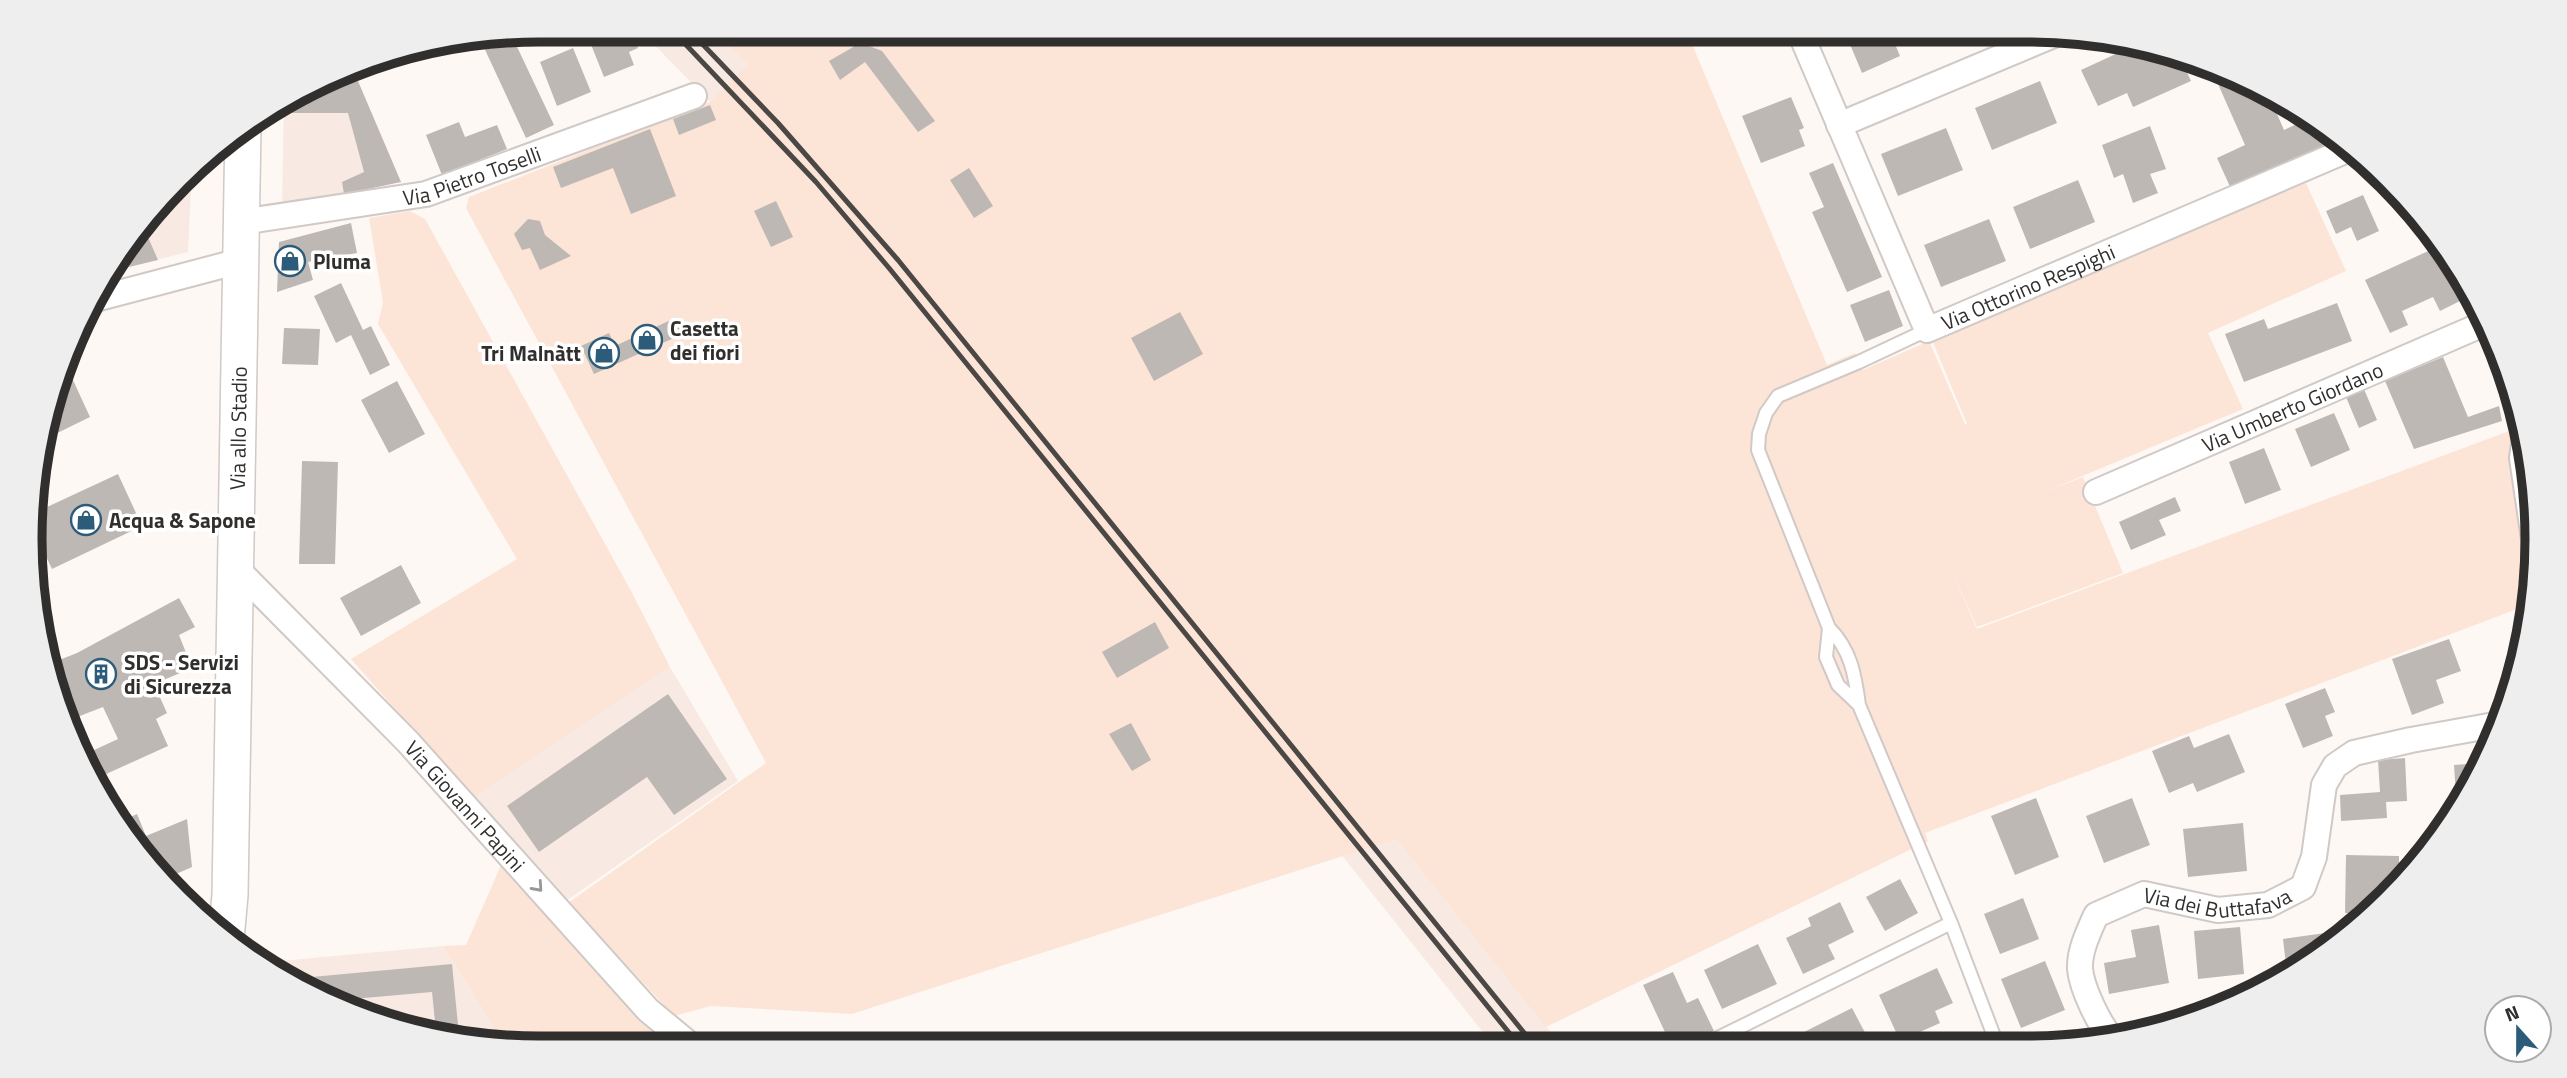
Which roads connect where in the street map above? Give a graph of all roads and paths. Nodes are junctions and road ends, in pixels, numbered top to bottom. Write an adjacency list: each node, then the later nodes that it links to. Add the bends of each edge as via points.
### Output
1 (1803, 42): 4 (street, Via Ottorino Respighi)
2 (2036, 42): 4 (street)
3 (694, 96): 7 (street, Via Pietro Toselli, via 426,194)
4 (1839, 125): 11 (street, Via Ottorino Respighi)
5 (243, 140): 7 (main road, Via allo Stadio)
6 (2341, 153): 11 (street, Via Ottorino Respighi)
7 (241, 222): 8 (main road, Via allo Stadio)
8 (240, 261): 9 (street); 13 (main road, Via allo Stadio)
9 (105, 296)
10 (2477, 327): 12 (street, Via Umberto Giordano)
11 (1927, 330): 14 (lane, via 1778,396 1759,434 1758,450)
12 (2096, 492)
13 (235, 566): 17 (main road, Via allo Stadio); 22 (street, Via Giovanni Papini, one-way to 22, via 408,742 648,1010)
14 (1829, 628): 15 (lane, via 1843,641); 15 (lane, via 1826,657 1838,685)
15 (1859, 705): 18 (lane)
16 (2488, 726): 21 (street, Via dei Buttafava, via 2354,753 2335,766 2324,785 2314,857 2303,887 2268,905 2218,910 2144,894 2096,915 2080,968)
17 (230, 895): 19 (main road, Via allo Stadio); 20 (main road, Via allo Stadio)
18 (1951, 923): 23 (lane); 24 (lane)
19 (227, 926)
20 (236, 933)
21 (2104, 1030)
22 (679, 1036)
23 (1724, 1036)
24 (1994, 1036)

